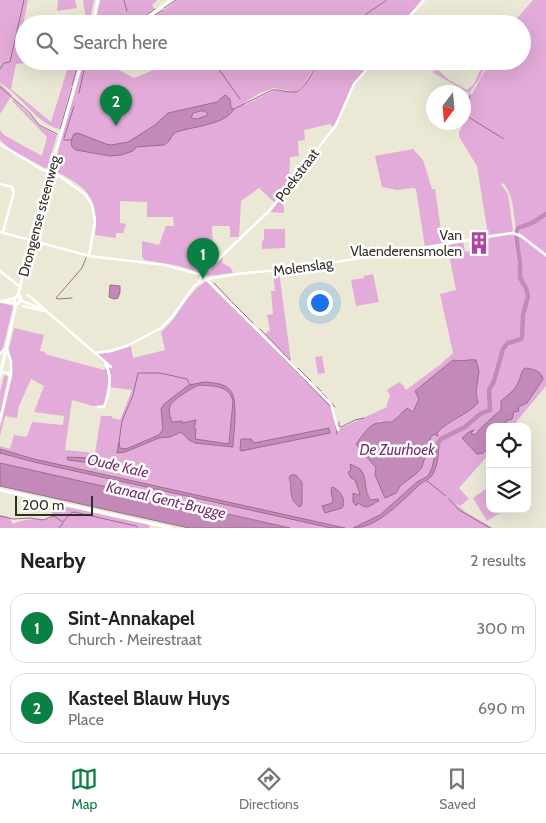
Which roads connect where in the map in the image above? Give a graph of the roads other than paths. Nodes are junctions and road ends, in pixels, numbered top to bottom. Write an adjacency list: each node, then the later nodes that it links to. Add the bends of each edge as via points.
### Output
1 (98, 0): 4 (street)
2 (171, 0): 5 (street)
3 (424, 0): 6 (street)
4 (95, 15)
5 (149, 15)
6 (411, 15)
7 (79, 70): 10 (street, Drongense steenweg)
8 (366, 70): 17 (street, Poekstraat, via 354,84 336,125 275,204)
9 (0, 144): 10 (street)
10 (50, 172): 13 (street, Drongense steenweg); 14 (street, via 78,189 90,201 95,221)
11 (0, 184): 12 (street, via 12,187 14,192)
12 (2, 232): 13 (street)
13 (31, 240): 14 (street); 20 (street, Drongense steenweg)
14 (89, 256): 17 (street, via 165,265)
15 (546, 256): 18 (street, Molenslag, via 516,233)
16 (0, 271): 20 (street)
17 (202, 275): 18 (street); 19 (street)
18 (207, 279): 19 (street, Molenslag); 38 (street, via 331,404)
19 (199, 282): 30 (street, via 161,328 129,345)
20 (20, 288): 21 (street, Drongense steenweg)
21 (18, 295): 23 (street, Drongense steenweg); 24 (street, Drongense steenweg)
22 (28, 295): 28 (street)
23 (15, 298): 25 (street); 26 (street)
24 (20, 300): 26 (street); 28 (street)
25 (1, 301): 26 (street)
26 (15, 304): 29 (street)
27 (23, 306): 28 (street)
28 (44, 310): 30 (street)
29 (6, 348): 31 (street); 34 (street); 35 (street, via 12,367)
30 (94, 352): 32 (street)
31 (0, 354)
32 (101, 358): 33 (street); 36 (street, via 108,368 109,380 105,405)
33 (111, 367)
34 (0, 373): 35 (street, via 8,373)
35 (10, 379): 37 (street)
36 (98, 407)
37 (0, 421)
38 (338, 430)
39 (0, 490): 40 (street)
40 (171, 528)

